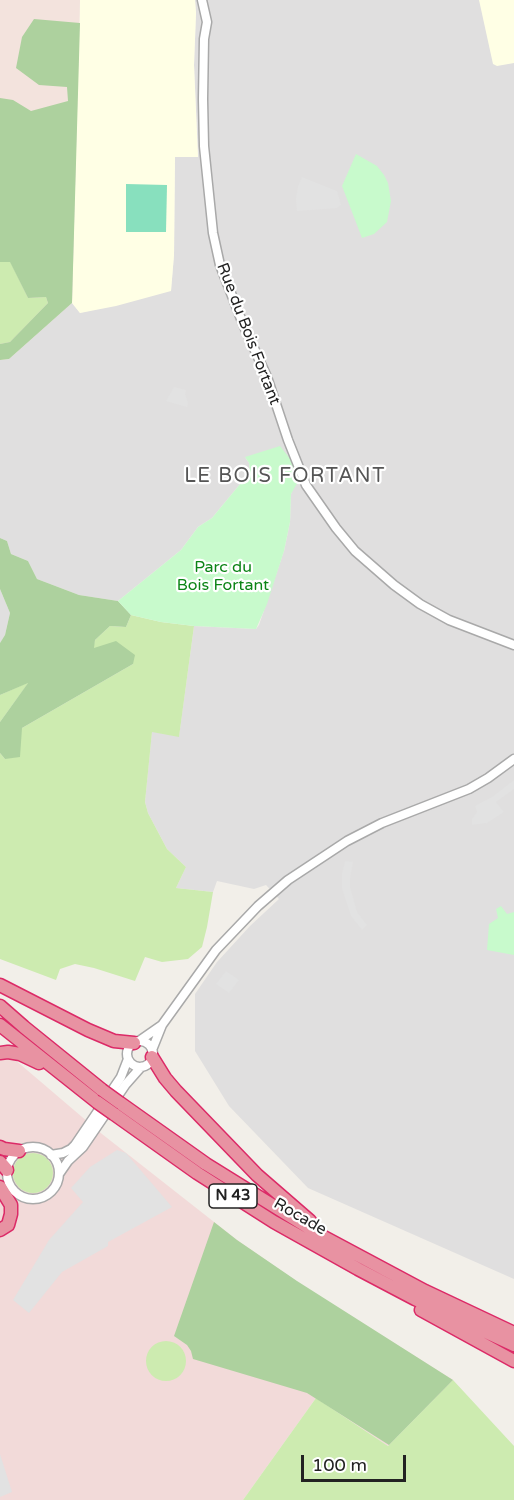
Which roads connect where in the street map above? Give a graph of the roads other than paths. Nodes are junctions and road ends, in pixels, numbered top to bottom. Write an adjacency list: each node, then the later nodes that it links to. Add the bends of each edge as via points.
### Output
1 (202, 0): 2 (street, Rue du Bois Fortant, via 207,22 203,137 220,266 267,377 306,485 355,551 394,585 449,620)
2 (514, 645)
3 (514, 759): 7 (street, via 469,789 347,841 294,876 227,937)
4 (0, 985): 8 (highway, via 87,1030 114,1041)
5 (0, 1006): 14 (highway, N 43, bridge, via 102,1090)
6 (0, 1024): 13 (highway, Rocade / N 43)
7 (162, 1025): 8 (street); 10 (street)
8 (137, 1042): 10 (street, via 147,1043); 11 (street, via 128,1048)
9 (0, 1053): 13 (highway, via 20,1054 38,1062)
10 (152, 1053): 12 (street, via 148,1064); 22 (highway, via 171,1084 257,1175)
11 (128, 1059): 12 (street); 17 (street, via 121,1077 75,1145)
12 (141, 1067): 19 (street, via 80,1151)
13 (97, 1102): 14 (highway, Rocade / N 43, bridge)
14 (117, 1109): 22 (highway, N 43); 23 (highway, Rocade / N 43, via 197,1173)
15 (0, 1147): 16 (highway)
16 (19, 1151): 17 (street, via 39,1148); 18 (street)
17 (51, 1155): 19 (street)
18 (3, 1166): 19 (street, via 12,1190 31,1200 51,1192)
19 (59, 1173)
20 (0, 1186): 21 (highway, via 11,1214 8,1225)
21 (0, 1230)
22 (346, 1250): 25 (highway, N 43)
23 (358, 1269): 24 (highway, via 378,1286); 26 (highway, Rocade / N 43)
24 (442, 1322): 27 (highway); 28 (highway)
25 (512, 1332)
26 (514, 1346)
27 (514, 1361)
28 (514, 1366)

